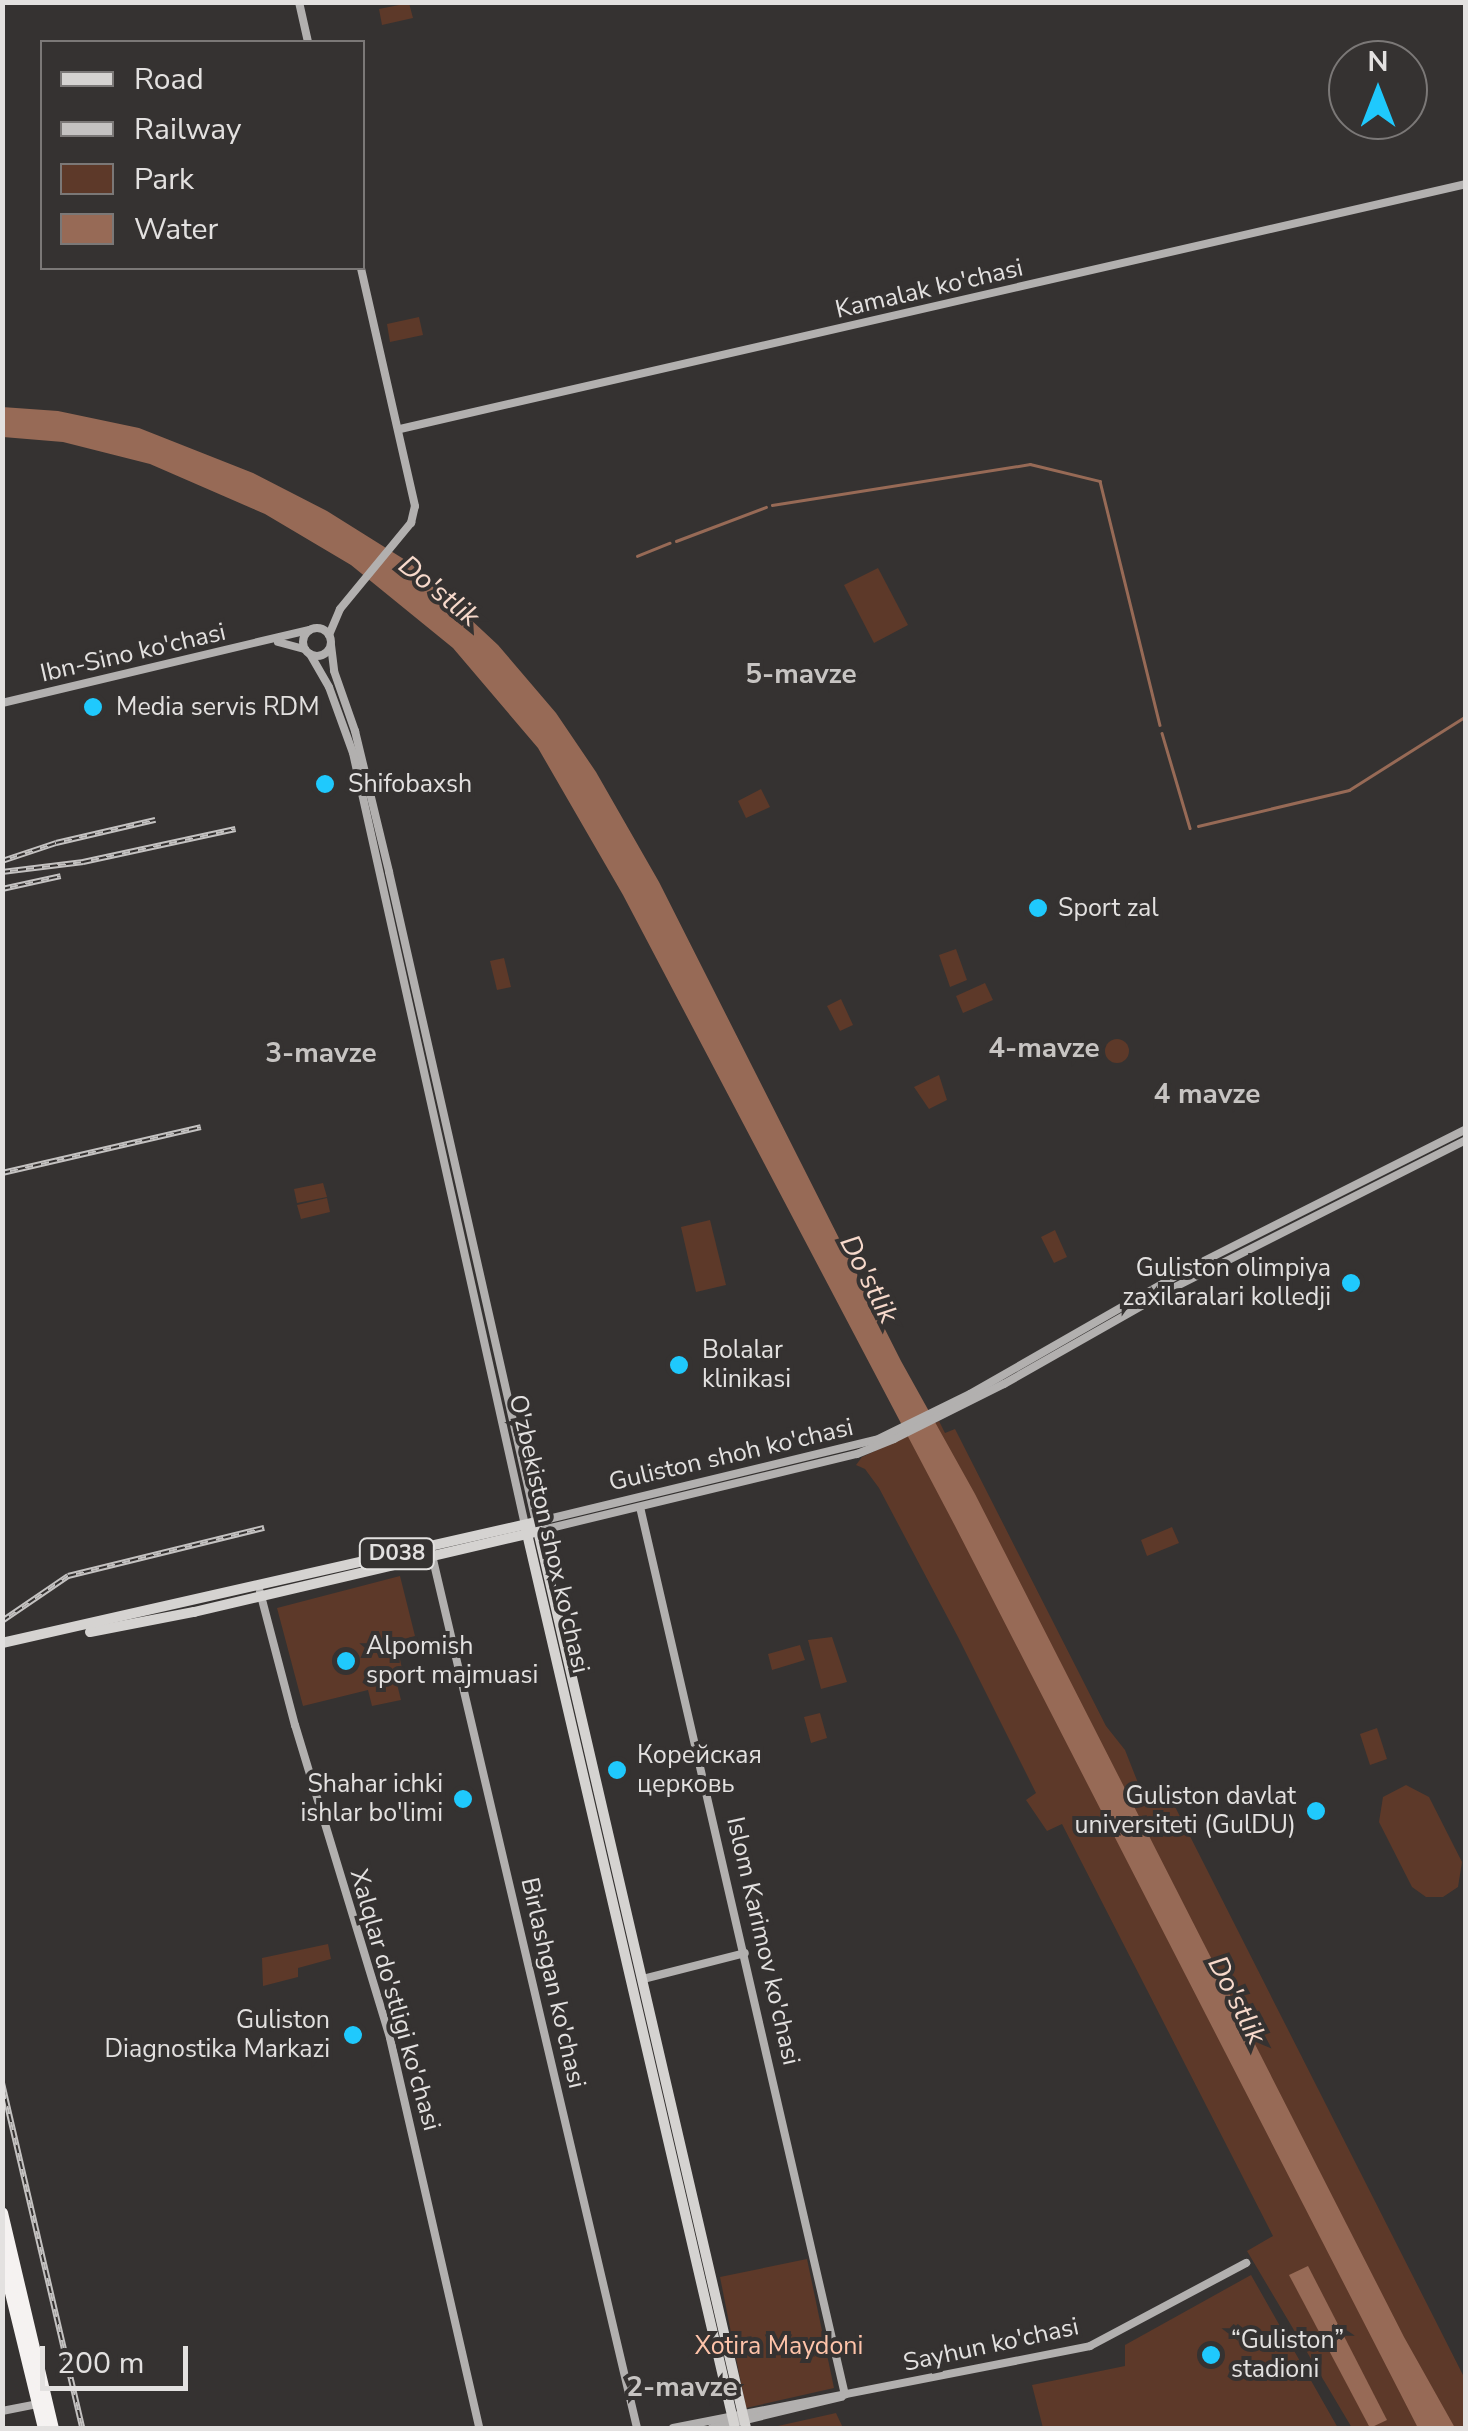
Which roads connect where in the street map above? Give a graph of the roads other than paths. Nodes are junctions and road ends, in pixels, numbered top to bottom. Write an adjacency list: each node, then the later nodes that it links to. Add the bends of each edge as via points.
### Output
1 (299, 2): 2 (main road)
2 (308, 40)
3 (1466, 184): 5 (main road, Kamalak ko'chasi)
4 (360, 270): 5 (main road)
5 (400, 430): 6 (main road, via 414,506 410,523)
6 (340, 609): 7 (main road, Ibn-Sino ko'chasi); 8 (main road)
7 (310, 629): 8 (main road, via 322,628); 9 (main road, Ibn-Sino ko'chasi); 10 (main road, via 303,641)
8 (330, 640): 10 (main road, via 325,653); 16 (main road, O'zbekiston shox ko'chasi, via 475,1252)
9 (273, 642): 10 (main road); 11 (main road, Ibn-Sino ko'chasi)
10 (308, 652): 16 (main road, O'zbekiston shox ko'chasi, via 330,687 353,753)
11 (2, 702)
12 (1466, 1129): 14 (main road, Guliston shoh ko'chasi, via 1192,1268)
13 (1466, 1140): 14 (main road, Guliston shoh ko'chasi)
14 (939, 1413): 15 (main road, Guliston shoh ko'chasi, via 893,1436)
15 (639, 1502): 17 (main road, Guliston shoh ko'chasi); 22 (main road, Islom Karimov ko'chasi)
16 (527, 1506): 17 (main road, O'zbekiston shox ko'chasi)
17 (532, 1528): 18 (main road, O'zbekiston shox ko'chasi); 19 (main road, Guliston shoh ko'chasi / D038)
18 (536, 1548): 23 (main road, O'zbekiston shox ko'chasi); 30 (main road, O'zbekiston shox ko'chasi)
19 (431, 1551): 20 (main road, Guliston shoh ko'chasi / D038); 34 (main road, Birlashgan ko'chasi)
20 (260, 1590): 21 (main road, Guliston shoh ko'chasi / D038); 33 (main road, Xalqlar do'stligi ko'chasi, via 390,2038)
21 (2, 1647)
22 (745, 1954): 23 (main road); 27 (main road, Islom Karimov ko'chasi)
23 (642, 1980): 30 (main road, O'zbekiston shox ko'chasi)
24 (2, 2214): 32 (highway)
25 (2, 2256): 28 (highway)
26 (1246, 2263): 27 (main road, Sayhun ko'chasi, via 1090,2346)
27 (844, 2395): 30 (main road, Sayhun ko'chasi)
28 (38, 2404): 29 (main road); 31 (highway)
29 (2, 2411)
30 (739, 2422): 35 (main road, Sayhun ko'chasi); 36 (main road, Sayhun ko'chasi)
31 (44, 2428)
32 (53, 2428)
33 (479, 2428)
34 (636, 2428)
35 (673, 2428)
36 (712, 2428)

